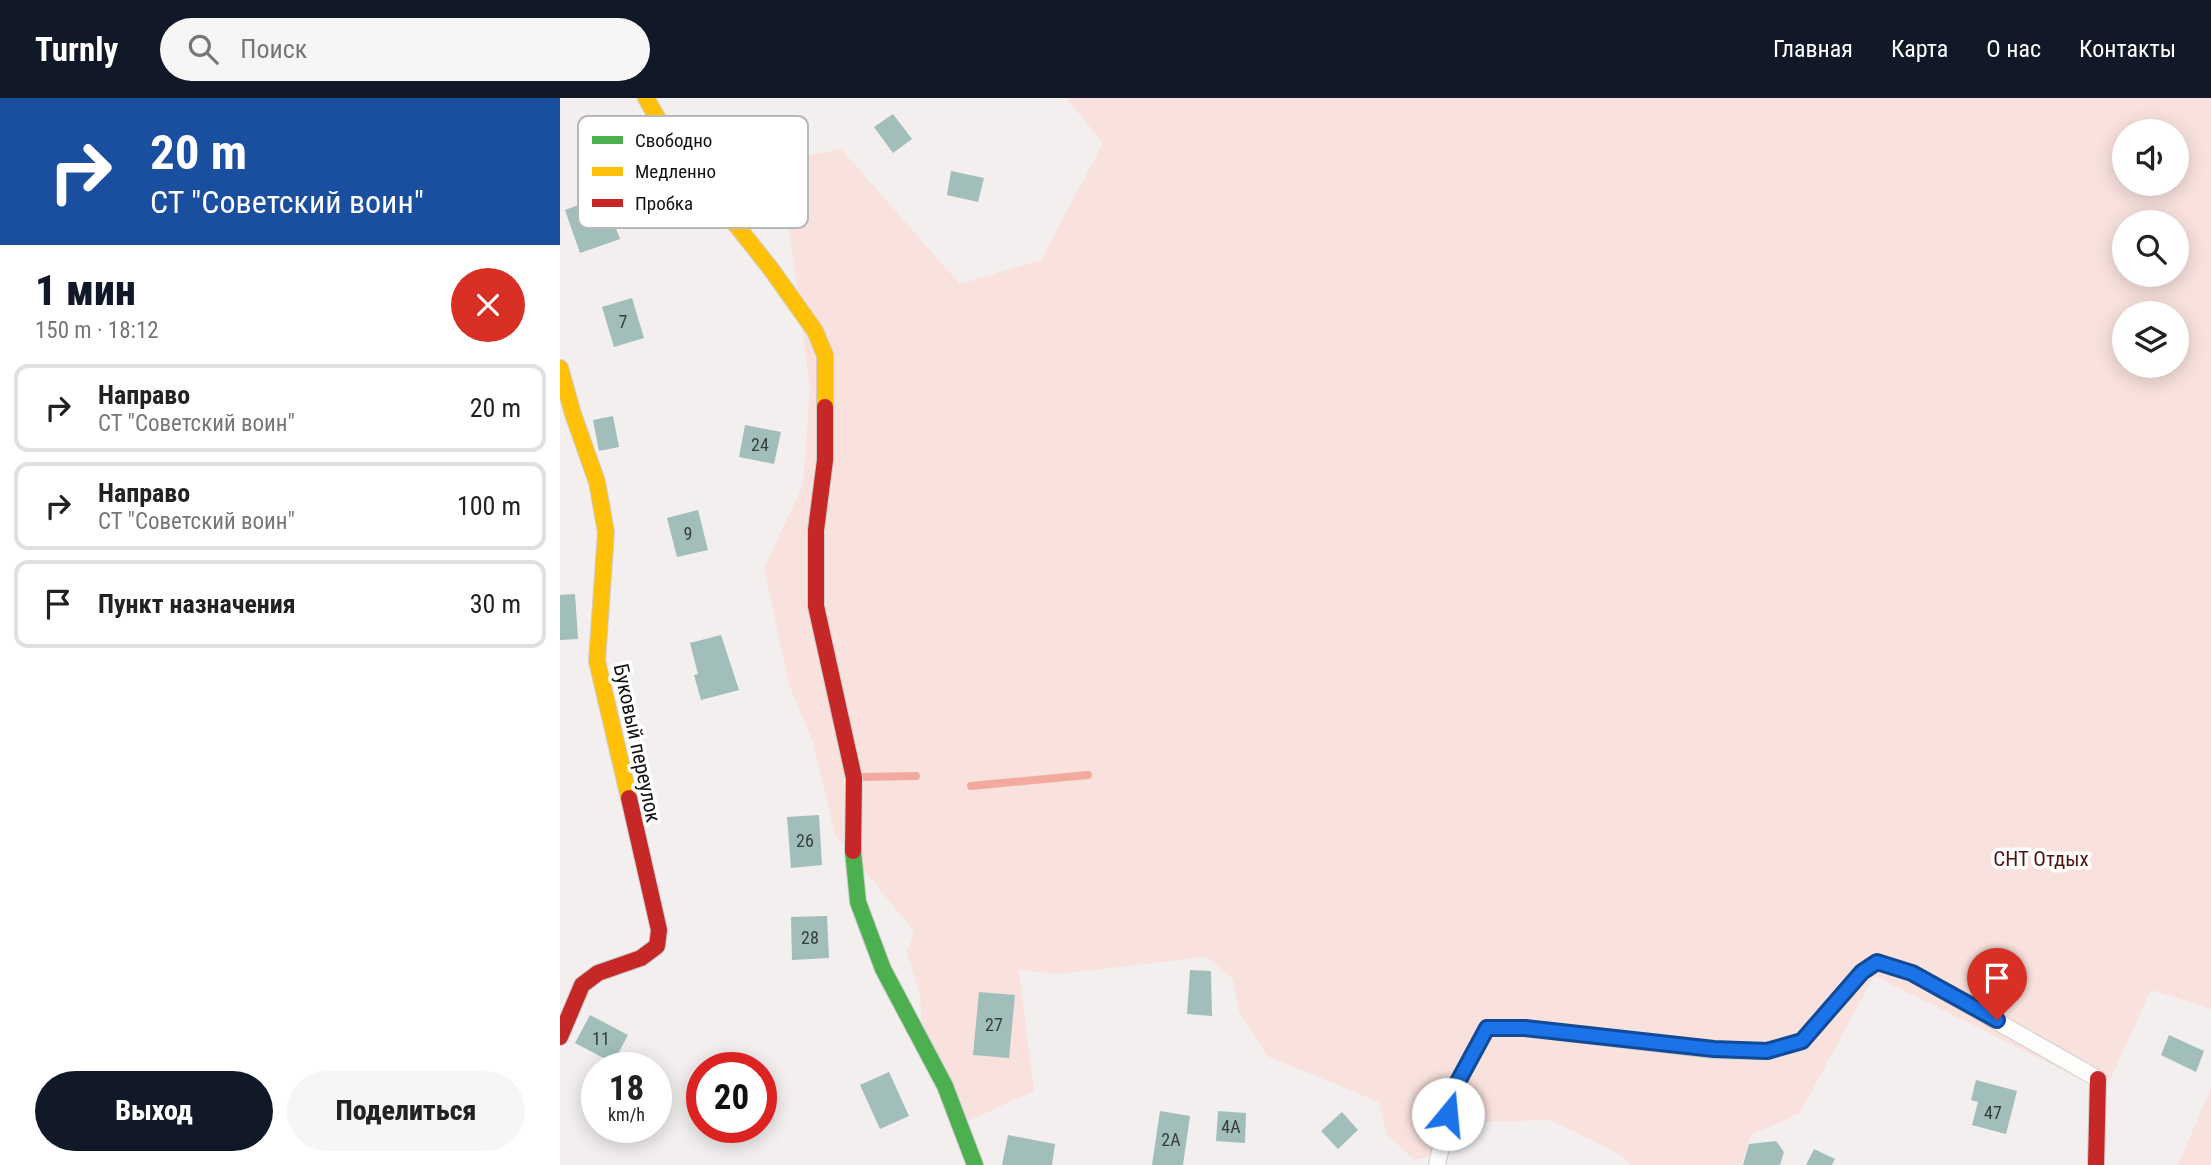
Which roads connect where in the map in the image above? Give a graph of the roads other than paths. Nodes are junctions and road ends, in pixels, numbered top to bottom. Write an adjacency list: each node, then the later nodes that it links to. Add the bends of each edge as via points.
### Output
1 (646, 98): 2 (street)
2 (656, 116)
3 (739, 228): 7 (street, via 815,331 825,355 825,460 816,530 816,606 854,778 858,901 883,969 945,1086)
4 (560, 368): 5 (street, Буковый переулок, via 597,482 606,532 597,662 659,930 657,946 642,958 598,973 582,985)
5 (560, 1037)
6 (2098, 1079): 8 (lane, via 1912,973 1877,962 1862,972 1802,1041 1767,1051 1487,1028 1454,1089); 9 (street)
7 (975, 1165)
8 (1437, 1165)
9 (2096, 1165)

